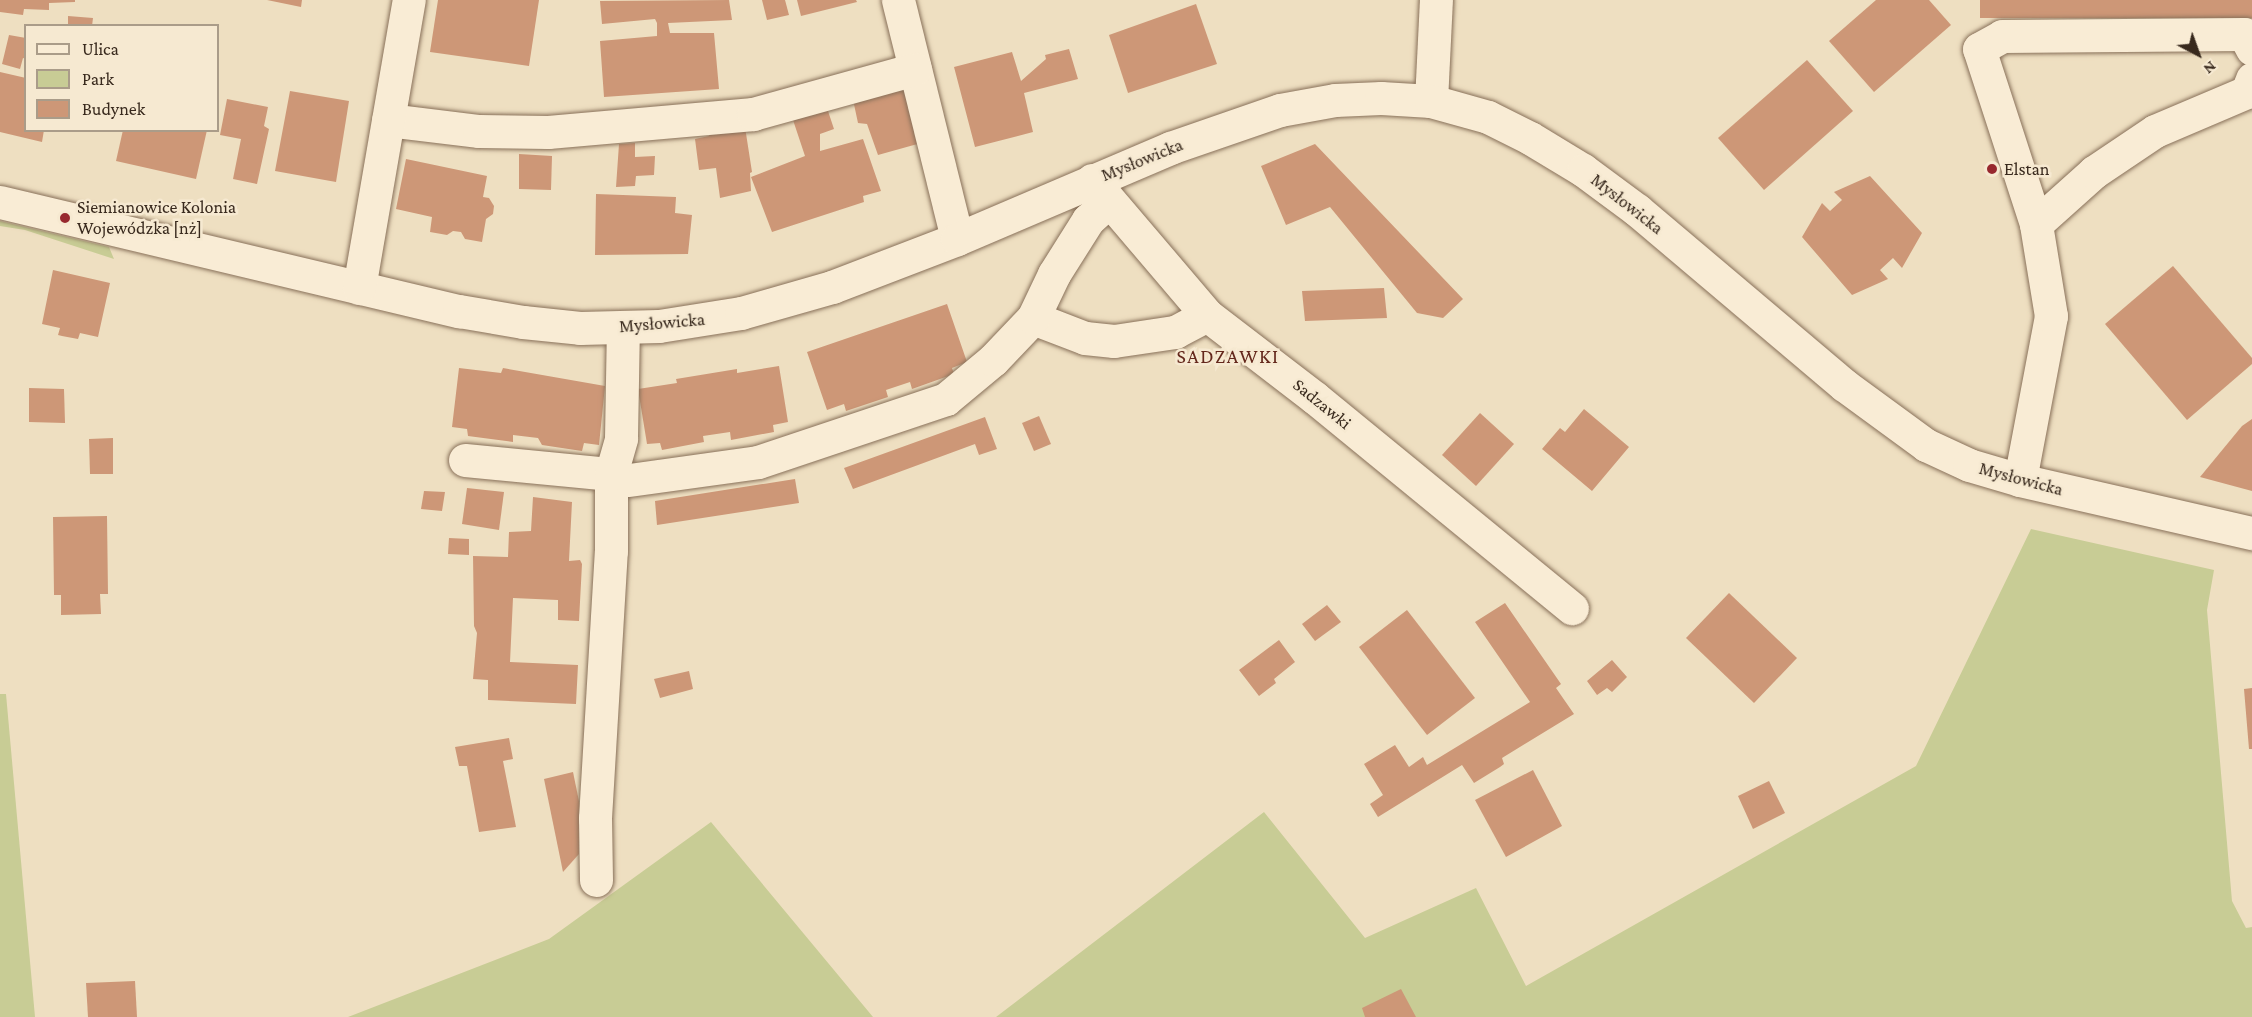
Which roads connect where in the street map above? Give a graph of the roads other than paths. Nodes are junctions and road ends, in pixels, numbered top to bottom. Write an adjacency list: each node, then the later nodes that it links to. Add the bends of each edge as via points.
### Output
1 (409, 0): 8 (street)
2 (898, 0): 5 (street)
3 (1436, 0): 7 (street)
4 (2252, 49): 11 (street, via 2244,34 2002,36 1979,49)
5 (915, 69): 8 (street, via 753,114 548,132 479,131); 12 (street)
6 (2252, 79): 11 (street, via 2247,92 2155,131 2094,172)
7 (1431, 101): 9 (street, Mysłowicka, via 1335,100 1280,110 1170,148); 19 (street, Mysłowicka, via 1488,117 1583,170 1637,210 1887,418 1926,445 1969,465)
8 (388, 120): 13 (street)
9 (1101, 190): 12 (street, Mysłowicka); 14 (street, Sadzawki); 15 (street)
10 (0, 202): 13 (street, Mysłowicka)
11 (2036, 224): 19 (street, via 2051,316)
12 (957, 238): 16 (street, Mysłowicka, via 832,287 741,313 701,321)
13 (359, 288): 16 (street, Mysłowicka, via 524,322 580,328)
14 (1207, 315): 15 (street, via 1175,332 1114,341 1085,338); 21 (street, Sadzawki)
15 (1033, 318): 18 (street, via 993,360 946,399 768,460)
16 (622, 327): 18 (street)
17 (465, 460): 18 (street)
18 (620, 477): 22 (street, via 611,551 595,818)
19 (2020, 480): 20 (street, Mysłowicka)
20 (2252, 533)
21 (1572, 608)
22 (596, 880)

